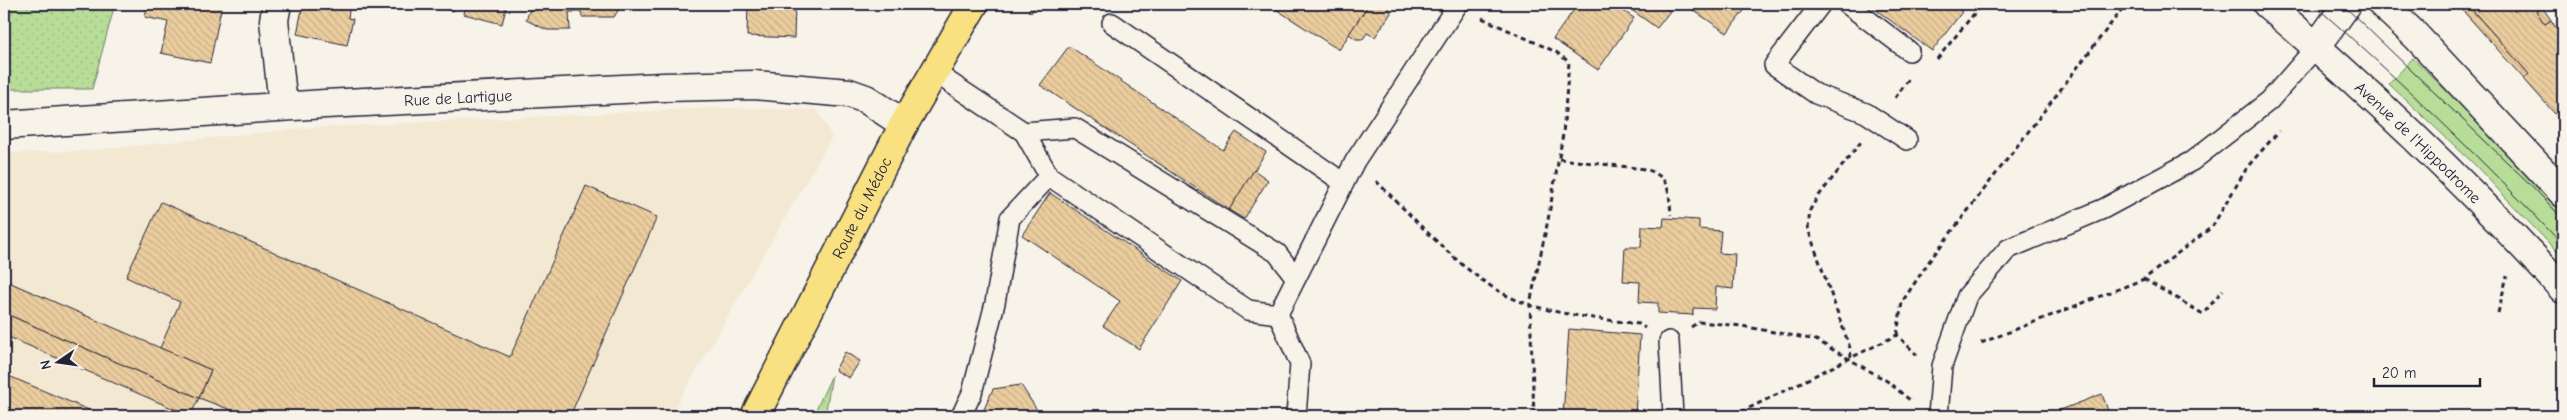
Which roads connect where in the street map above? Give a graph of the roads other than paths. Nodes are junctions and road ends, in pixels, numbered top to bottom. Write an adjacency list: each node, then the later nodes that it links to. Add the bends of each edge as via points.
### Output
1 (278, 4): 13 (street, via 274,20)
2 (974, 4): 12 (main road, Route du Médoc)
3 (1821, 4): 17 (lane, via 1774,66 1816,94 1866,113)
4 (1847, 4): 11 (lane)
5 (2268, 4): 10 (street, Avenue de l'Hippodrome)
6 (2347, 4): 10 (street)
7 (2382, 4): 20 (street)
8 (1457, 5): 19 (lane, via 1355,161)
9 (1112, 23): 19 (lane)
10 (2317, 46): 22 (street, Avenue de l'Hippodrome, via 2495,215); 29 (lane, via 2269,101 2192,161 2103,209 2008,249 1967,296 1942,366)
11 (1909, 51)
12 (934, 72): 15 (main road, Route du Médoc); 16 (lane)
13 (283, 106): 14 (street, Rue de Lartigue); 15 (street, Rue de Lartigue, via 754,85 849,93 866,99)
14 (4, 124)
15 (904, 124): 25 (main road, Route du Médoc)
16 (1024, 132): 18 (lane); 21 (lane, via 1075,128 1277,254)
17 (1907, 140)
18 (1049, 176): 23 (lane, via 1248,310); 26 (lane, via 1010,218 995,303 972,393)
19 (1344, 183): 21 (lane)
20 (2563, 193)
21 (1296, 278): 23 (lane)
22 (2563, 289)
23 (1278, 314): 27 (lane, via 1300,364)
24 (1669, 341): 28 (lane)
25 (754, 416)
26 (961, 416)
27 (1296, 416)
28 (1673, 416)
29 (1938, 416)

